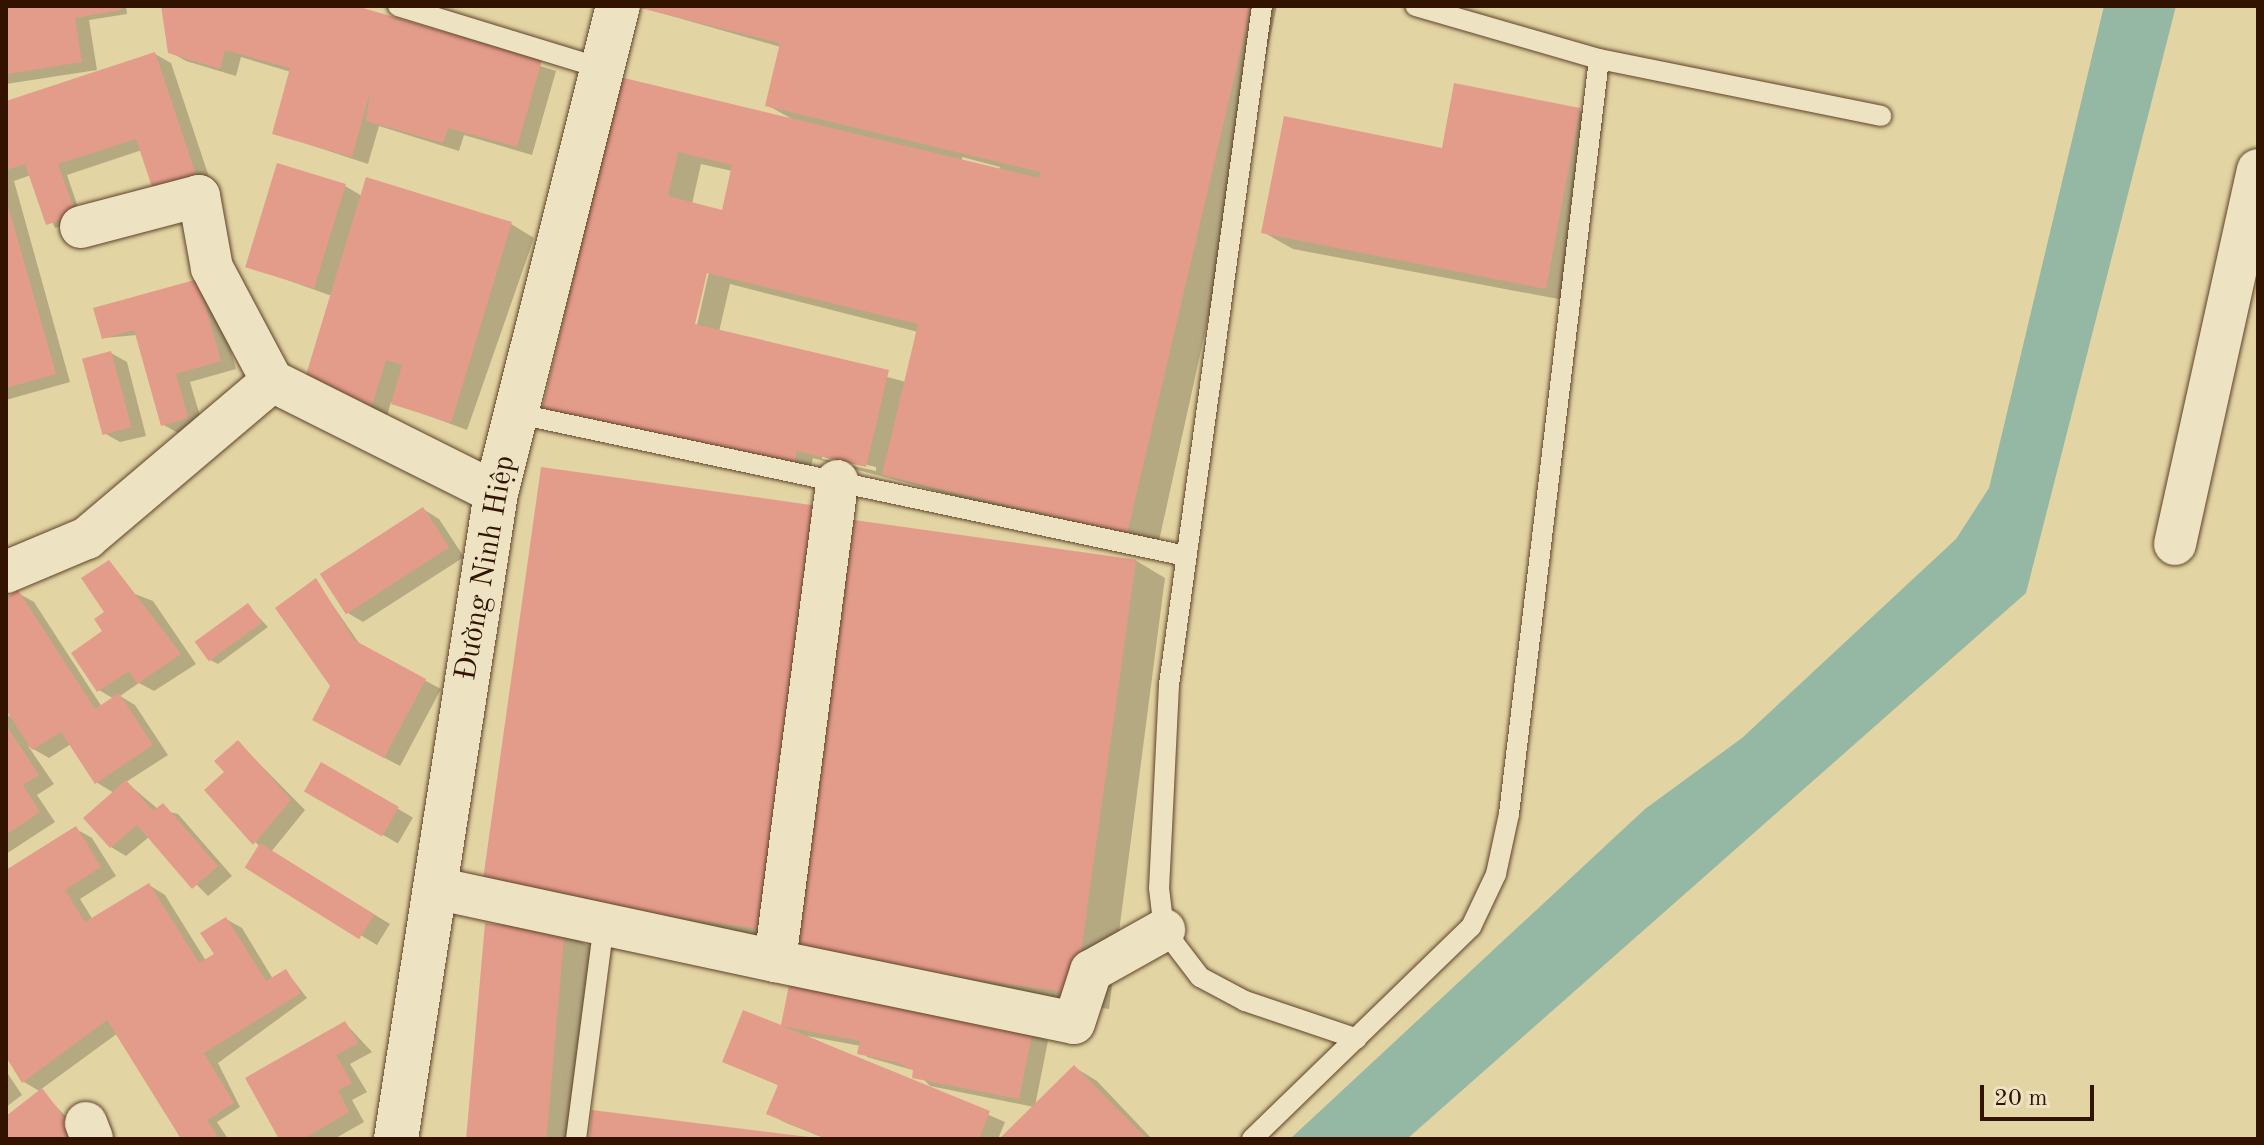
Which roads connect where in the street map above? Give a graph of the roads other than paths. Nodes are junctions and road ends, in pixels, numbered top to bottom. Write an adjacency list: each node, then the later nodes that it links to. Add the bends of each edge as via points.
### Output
1 (398, 6): 6 (lane)
2 (618, 6): 6 (main road, Đường Ninh Hiệp)
3 (1262, 6): 15 (lane)
4 (1415, 6): 5 (lane)
5 (1599, 59): 7 (lane); 21 (lane, via 1496,874 1471,927)
6 (607, 70): 11 (main road, Đường Ninh Hiệp)
7 (1881, 116)
8 (2258, 170): 14 (street)
9 (81, 227): 10 (street, via 199,196 212,268)
10 (272, 381): 13 (street); 16 (street, via 87,538)
11 (514, 413): 12 (lane); 13 (main road, Đường Ninh Hiệp)
12 (837, 481): 15 (lane); 20 (street)
13 (496, 493): 17 (main road, Đường Ninh Hiệp)
14 (2175, 544)
15 (1186, 556): 19 (lane, via 1158,844)
16 (6, 572)
17 (435, 888): 18 (street); 22 (main road, Đường Ninh Hiệp)
18 (604, 923): 20 (street); 23 (lane)
19 (1164, 930): 20 (street, via 1091,971 1074,1023); 21 (lane, via 1200,977 1245,1001)
20 (775, 961)
21 (1357, 1039): 24 (lane)
22 (396, 1139)
23 (576, 1139)
24 (1252, 1139)

